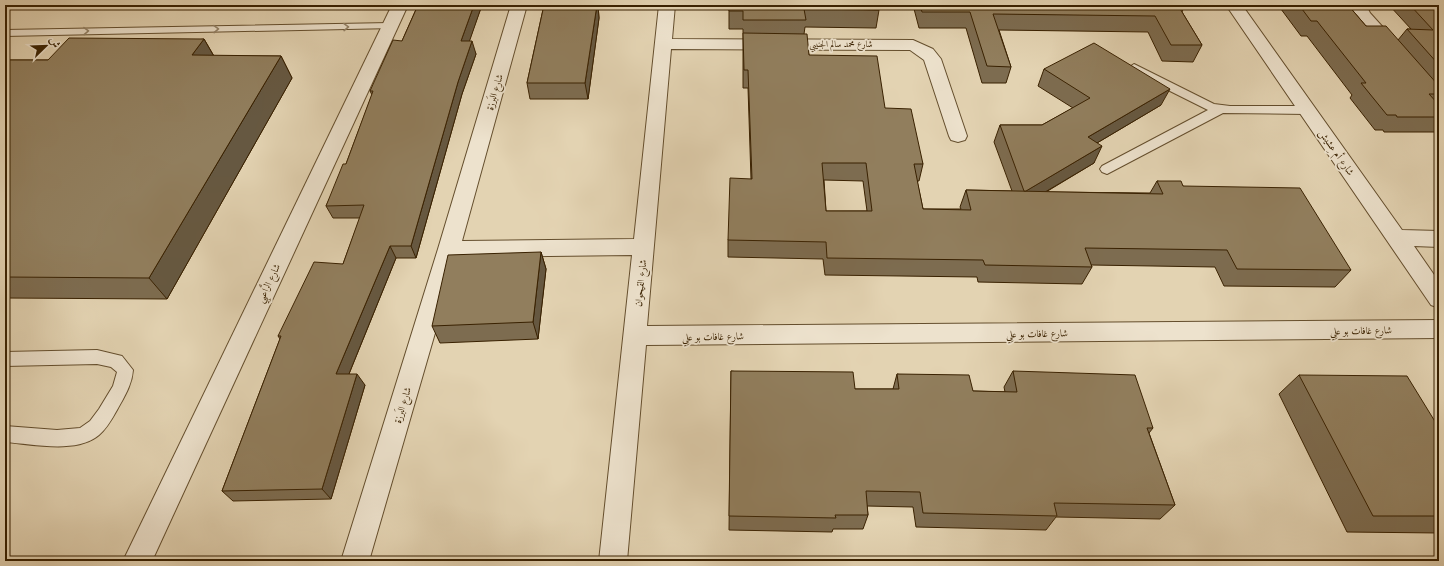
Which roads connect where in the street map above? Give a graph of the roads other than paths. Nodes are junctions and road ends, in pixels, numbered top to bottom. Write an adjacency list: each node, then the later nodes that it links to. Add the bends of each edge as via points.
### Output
1 (400, 5): 6 (street, شارع الرَّاعبِي)
2 (519, 5): 18 (street, شارع البَرزة)
3 (667, 5): 8 (street, شارع القيحوان)
4 (1234, 5): 12 (street, شارع أم عِشيش)
5 (1358, 5): 10 (street)
6 (390, 26): 7 (lane, one-way to 6); 24 (street, شارع الرَّاعبِي)
7 (5, 33)
8 (664, 44): 13 (street, شارع محمد سالم الجنيبي, via 913,45 932,59); 17 (street, شارع القيحوان)
9 (1121, 62): 11 (lane, via 1202,104)
10 (1404, 62)
11 (1220, 109): 12 (lane); 14 (lane)
12 (1307, 110): 15 (street, شارع أم عِشيش)
13 (958, 136)
14 (1108, 169)
15 (1397, 238): 16 (street); 19 (street, شارع أم عِشيش)
16 (1439, 239)
17 (644, 247): 18 (street); 21 (street, شارع القيحوان)
18 (449, 248): 25 (street, شارع البَرزة)
19 (1439, 299)
20 (1439, 329): 21 (street, شارع غافات بو علِي)
21 (635, 336): 26 (street, شارع القيحوان)
22 (5, 359): 23 (lane, via 97,357 116,361 125,370 124,381 107,411 96,426 84,435 71,438)
23 (5, 434)
24 (137, 561)
25 (355, 561)
26 (613, 561)

